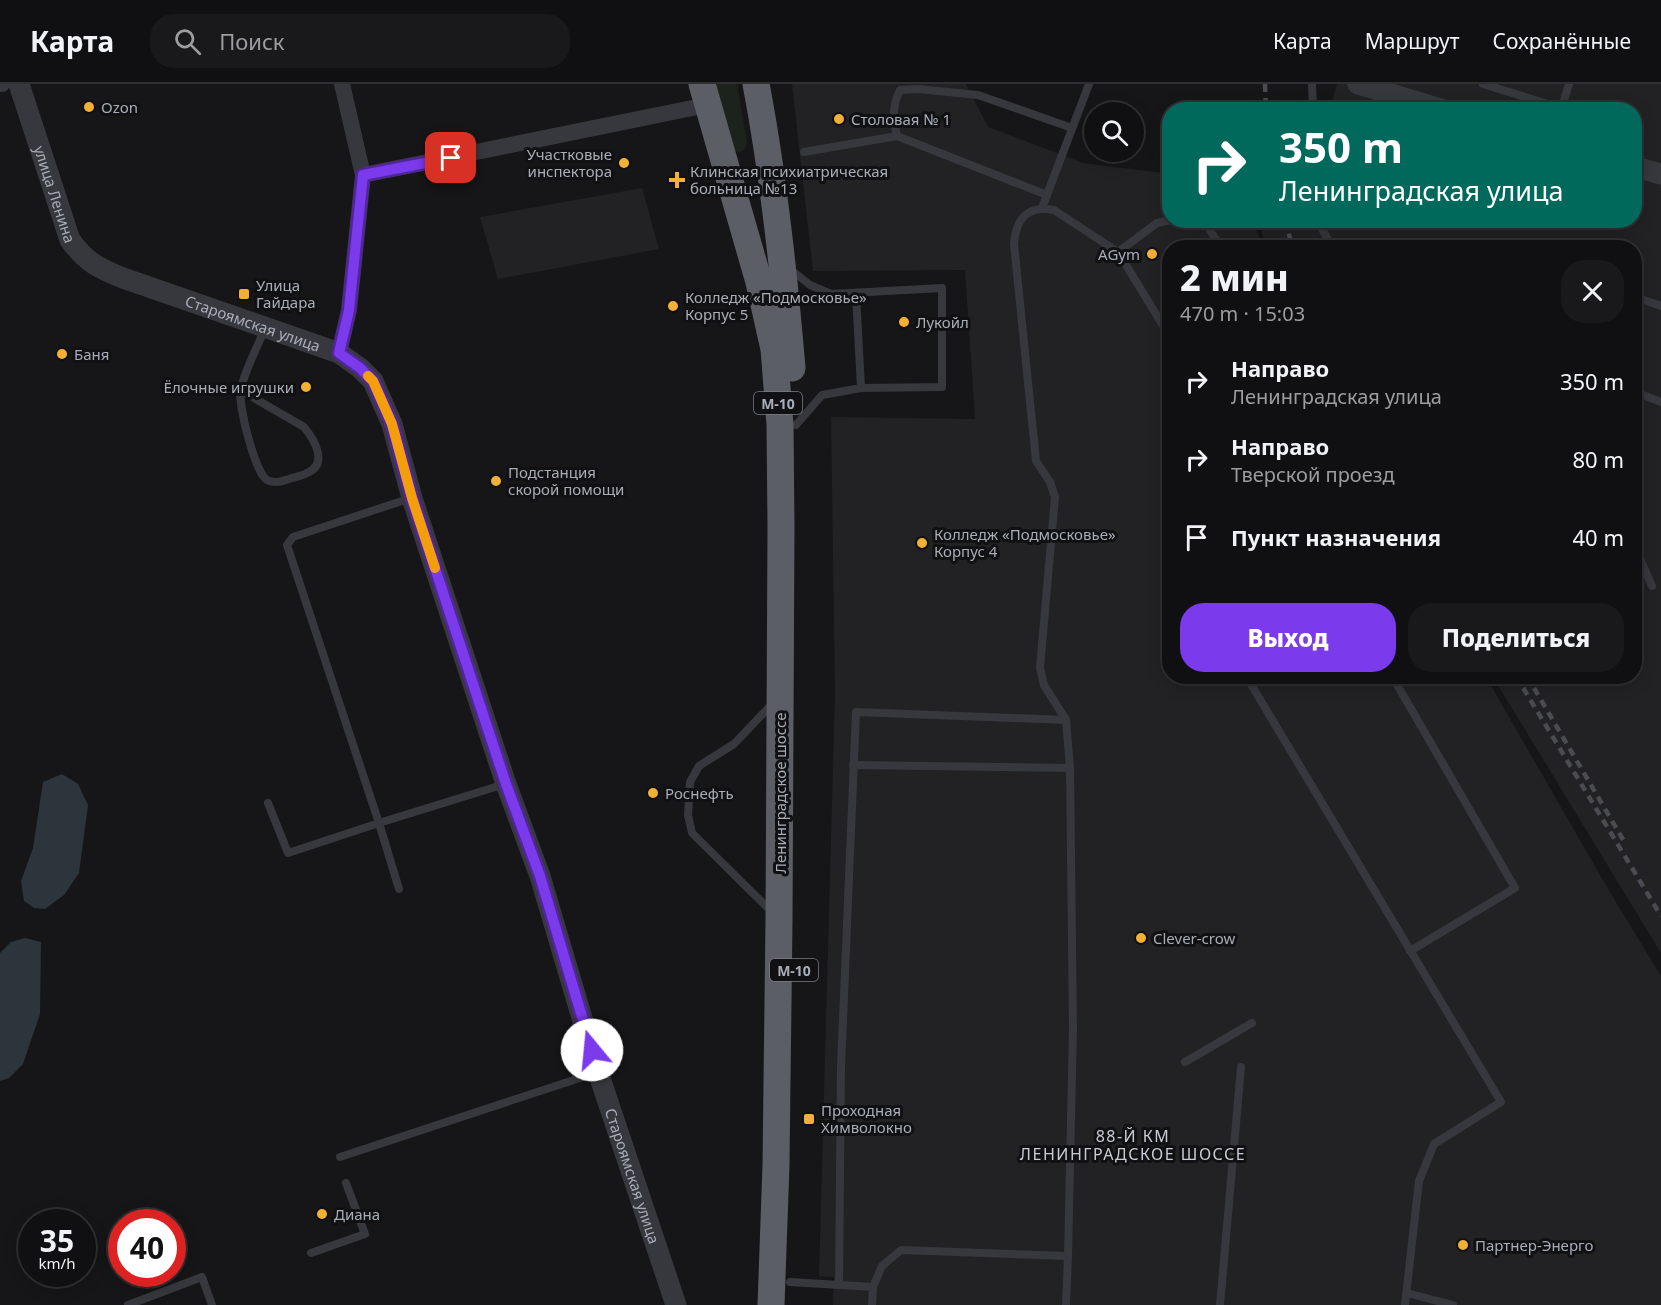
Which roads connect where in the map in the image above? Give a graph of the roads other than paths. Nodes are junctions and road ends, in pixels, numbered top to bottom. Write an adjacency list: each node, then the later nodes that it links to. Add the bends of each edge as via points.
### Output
1 (20, 84): 27 (street, улица Ленина, via 70,240 98,268)
2 (342, 84): 21 (street)
3 (756, 84): 16 (highway, М-10)
4 (1089, 84): 14 (lane)
5 (1312, 84): 10 (lane)
6 (1358, 84): 11 (street)
7 (1483, 84): 12 (lane)
8 (1569, 84): 13 (lane)
9 (705, 94): 18 (highway, М-10); 21 (street)
10 (1313, 102)
11 (1417, 102)
12 (1539, 102)
13 (1563, 102)
14 (1072, 128): 15 (lane, via 978,95 918,89 900,90 893,102); 22 (lane)
15 (897, 136): 17 (lane); 22 (lane)
16 (768, 146): 18 (highway, via 763,170 751,181 743,180); 26 (highway, М-10)
17 (804, 152)
18 (722, 154): 44 (highway, Ленинградское шоссе / М-10, via 774,349 780,425)
19 (1642, 169): 20 (street)
20 (1661, 174)
21 (363, 175): 33 (street, via 349,310)
22 (1047, 195): 23 (lane)
23 (1042, 208): 25 (lane, via 1054,210); 45 (lane, via 1021,219 1014,244 1036,461 1055,497 1040,668 1044,685)
24 (1162, 223): 25 (lane)
25 (1118, 252): 31 (lane)
26 (783, 264): 28 (lane, via 810,285 831,294); 38 (highway, М-10)
27 (123, 278): 32 (street, Староямская улица)
28 (856, 294): 34 (lane); 34 (lane, via 942,288 942,387)
29 (1642, 299): 30 (lane)
30 (1661, 306)
31 (1162, 324)
32 (265, 328): 33 (street, Староямская улица); 35 (lane)
33 (339, 353): 39 (street, Староямская улица, via 373,381 392,424)
34 (861, 388): 38 (lane, via 822,395)
35 (240, 390): 35 (lane, via 259,472 269,481 277,482 315,468 319,454 304,427)
36 (1642, 395): 37 (lane)
37 (1661, 402)
38 (796, 425): 64 (highway, Ленинградское шоссе / М-10)
39 (412, 498): 48 (street, Староямская улица); 50 (lane, via 292,537 287,545)
40 (1642, 563): 41 (lane)
41 (1652, 586)
42 (1251, 684): 53 (lane)
43 (1397, 684): 53 (lane, via 1515,888)
44 (780, 695): 52 (highway, Ленинградское шоссе / М-10); 52 (lane, via 734,744 699,766 690,782 688,815 692,833)
45 (1066, 720): 46 (lane, via 856,712); 47 (lane)
46 (853, 765): 47 (lane); 62 (lane, via 841,1067)
47 (1070, 768): 61 (lane, via 1073,1028)
48 (506, 784): 50 (lane); 57 (street, Староямская улица, via 540,876)
49 (268, 804): 50 (lane, via 288,853)
50 (379, 824): 51 (lane)
51 (399, 889)
52 (779, 920): 69 (highway, Ленинградское шоссе / М-10)
53 (1410, 951): 65 (lane, via 1501,1102 1434,1144 1419,1181)
54 (1252, 1023): 55 (lane)
55 (1185, 1062)
56 (1241, 1066): 72 (lane)
57 (598, 1072): 58 (lane); 68 (street, Староямская улица)
58 (340, 1158)
59 (346, 1183): 60 (lane, via 365,1234)
60 (310, 1253)
61 (1068, 1256): 63 (lane, via 901,1250 882,1266); 71 (lane)
62 (839, 1284): 63 (lane); 64 (lane)
63 (873, 1287): 70 (lane)
64 (790, 1293)
65 (1407, 1293): 73 (lane); 74 (lane)
66 (128, 1305): 67 (lane, via 202,1277)
67 (212, 1305)
68 (676, 1305)
69 (771, 1305)
70 (872, 1305)
71 (1066, 1305)
72 (1220, 1305)
73 (1405, 1305)
74 (1453, 1305)

